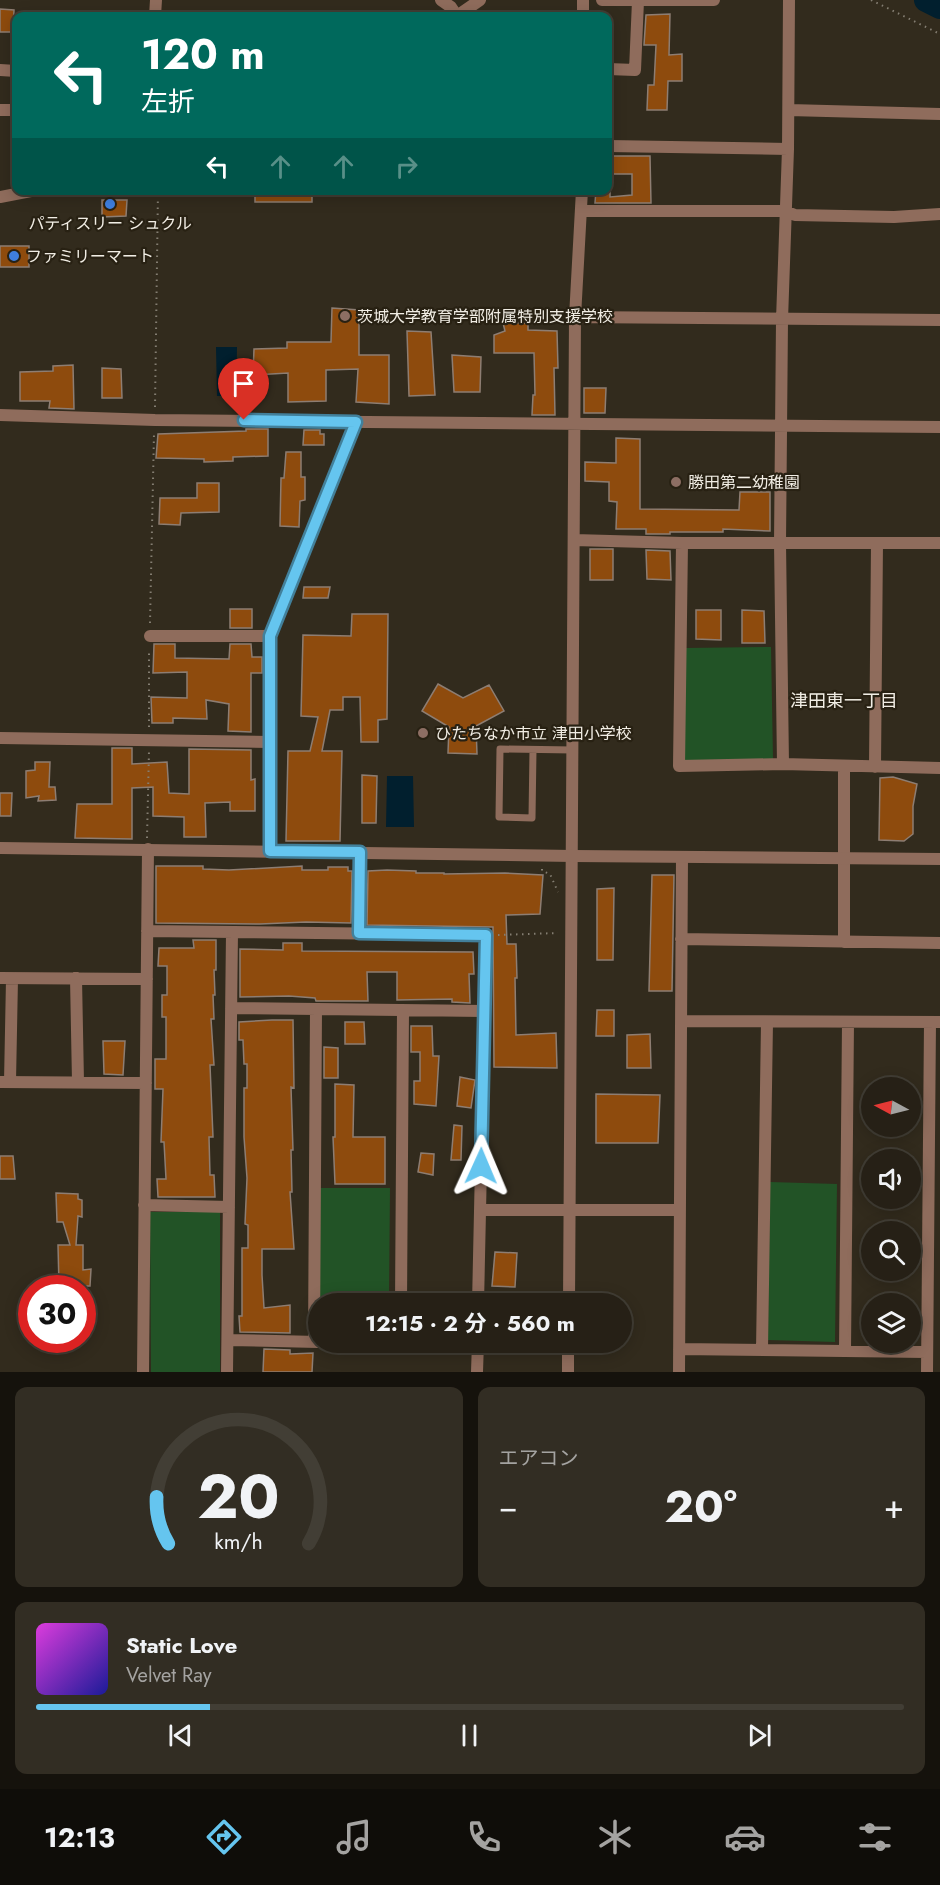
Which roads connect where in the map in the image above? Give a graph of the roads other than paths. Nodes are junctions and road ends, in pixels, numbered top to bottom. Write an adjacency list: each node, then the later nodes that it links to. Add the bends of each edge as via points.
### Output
1 (441, 0): 7 (street)
2 (480, 0): 8 (street)
3 (602, 0): 6 (street)
4 (714, 0): 6 (street)
5 (789, 0): 10 (street)
6 (638, 2): 9 (street, via 635,70)
7 (454, 12)
8 (463, 12)
9 (612, 69)
10 (789, 110): 11 (street); 13 (street)
11 (940, 114)
12 (612, 146): 13 (street)
13 (788, 149): 16 (street)
14 (582, 195): 15 (street)
15 (582, 211): 16 (street); 18 (street)
16 (785, 211): 17 (street, via 795,215 883,217); 19 (street)
17 (940, 214)
18 (575, 317): 19 (street); 23 (street)
19 (782, 320): 20 (street); 24 (street)
20 (940, 320)
21 (0, 414): 22 (street)
22 (356, 422): 23 (street); 32 (street)
23 (575, 423): 24 (street); 26 (street)
24 (781, 426): 25 (street); 28 (street)
25 (940, 427)
26 (574, 540): 27 (street); 36 (street)
27 (681, 543): 28 (street); 37 (street, via 679,766)
28 (780, 543): 29 (street); 37 (street)
29 (877, 543): 30 (street); 39 (street)
30 (940, 543)
31 (150, 636): 32 (street)
32 (270, 636): 34 (street)
33 (0, 738): 34 (street)
34 (270, 742): 43 (street)
35 (533, 750): 35 (lane, via 500,749 499,817 532,818); 36 (lane)
36 (573, 750): 45 (street)
37 (783, 764): 38 (street)
38 (844, 767): 39 (street); 47 (street)
39 (875, 767): 40 (street)
40 (940, 768)
41 (0, 848): 42 (street)
42 (148, 849): 43 (street); 49 (street)
43 (270, 851): 44 (street)
44 (360, 852): 45 (street); 51 (street)
45 (573, 856): 46 (street); 73 (street)
46 (682, 857): 47 (street); 52 (street)
47 (844, 858): 48 (street); 53 (street)
48 (940, 859)
49 (147, 931): 50 (street); 57 (street)
50 (232, 932): 51 (street); 58 (street)
51 (359, 933): 61 (street, via 486,935)
52 (681, 939): 53 (street); 62 (street)
53 (844, 942): 54 (street)
54 (940, 943)
55 (76, 978): 56 (street); 57 (street); 67 (street)
56 (6, 979): 66 (street)
57 (147, 979): 68 (street)
58 (231, 1008): 59 (street); 71 (street)
59 (316, 1009): 60 (street); 75 (street)
60 (403, 1010): 61 (street); 76 (street)
61 (484, 1011): 72 (street)
62 (681, 1021): 63 (street); 74 (street)
63 (767, 1022): 64 (street); 83 (street)
64 (848, 1022): 65 (street); 84 (street)
65 (935, 1022): 69 (street)
66 (5, 1082): 67 (street)
67 (78, 1082): 68 (street)
68 (146, 1083): 70 (street)
69 (935, 1167): 79 (street)
70 (144, 1206): 71 (street); 88 (street)
71 (229, 1207): 80 (street)
72 (480, 1210): 73 (street); 77 (street)
73 (570, 1210): 74 (street); 78 (street)
74 (680, 1210): 82 (street)
75 (316, 1293)
76 (401, 1293)
77 (478, 1293)
78 (569, 1293)
79 (934, 1297): 85 (street)
80 (228, 1340): 81 (street); 89 (street)
81 (308, 1342)
82 (679, 1349): 83 (street); 92 (street)
83 (762, 1350): 84 (street)
84 (845, 1351): 85 (street)
85 (927, 1352): 93 (street)
86 (478, 1353): 90 (street)
87 (568, 1353): 91 (street)
88 (143, 1372)
89 (227, 1372)
90 (477, 1372)
91 (568, 1372)
92 (679, 1372)
93 (927, 1372)

